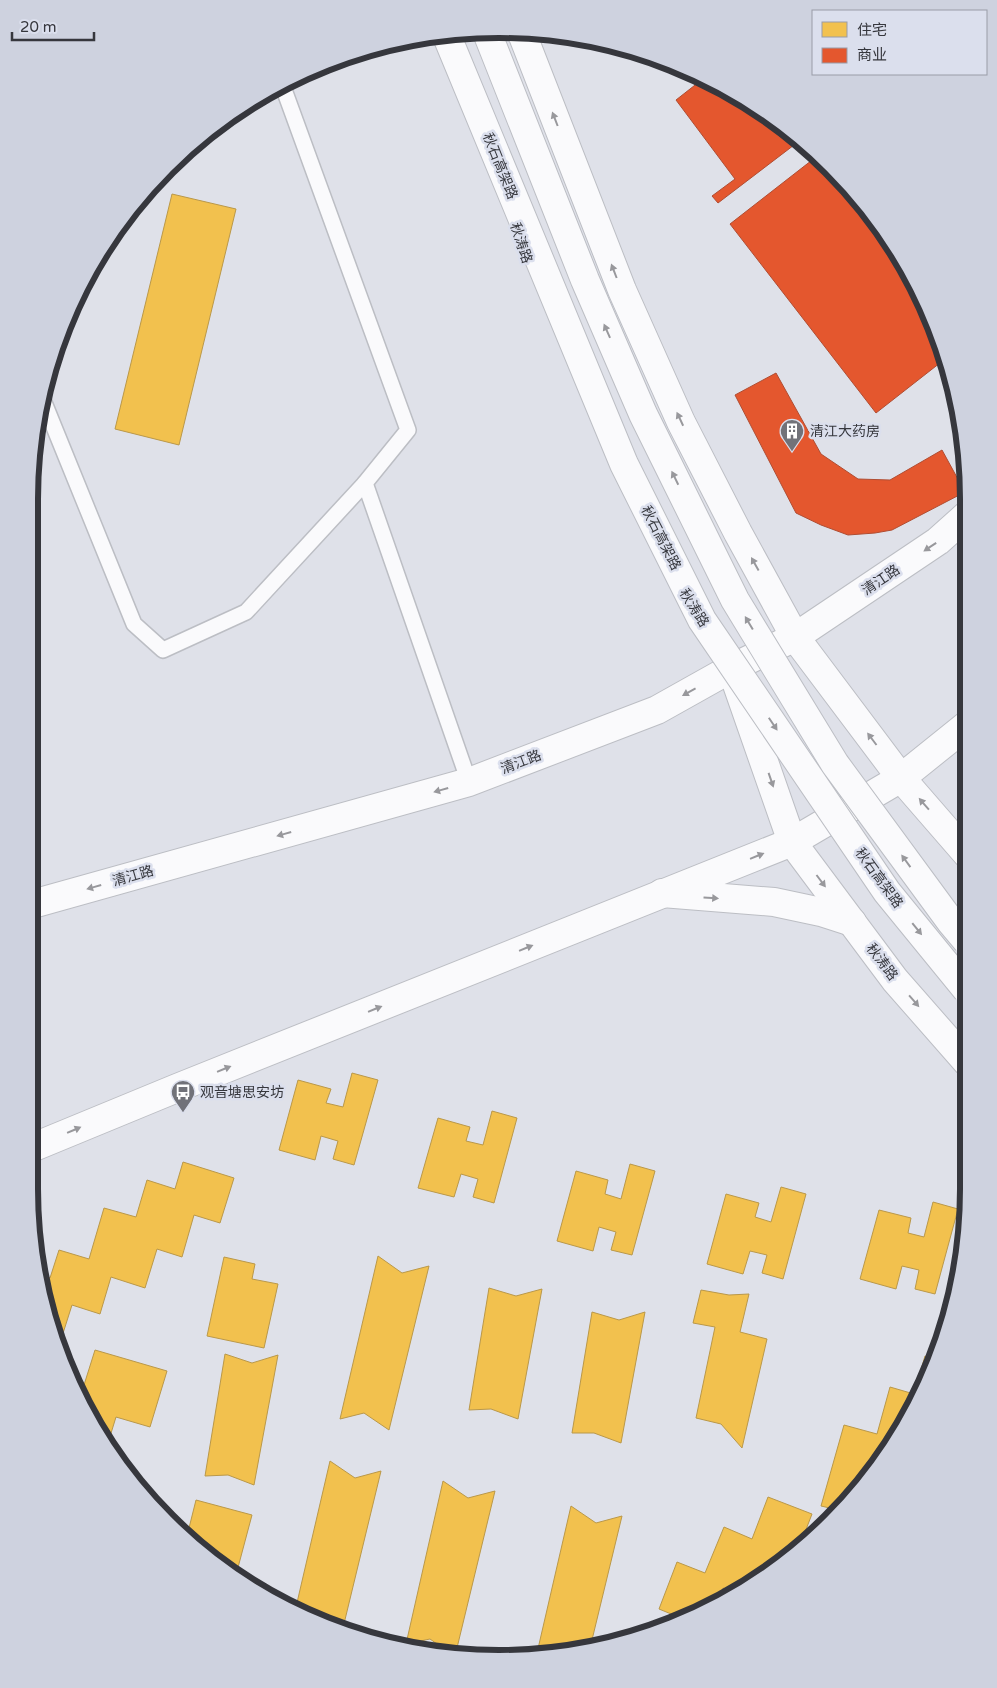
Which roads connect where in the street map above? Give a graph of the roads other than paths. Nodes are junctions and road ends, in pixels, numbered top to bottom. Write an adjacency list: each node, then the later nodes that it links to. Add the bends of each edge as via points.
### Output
1 (489, 38): 19 (main road, one-way to 1, bridge, via 835,764 735,600 643,414 596,306)
2 (524, 38): 9 (main road, one-way to 2, via 677,413 622,290)
3 (453, 39): 10 (main road, 秋涛路, via 531,275 584,401 646,532)
4 (448, 40): 20 (main road, 秋石高架路, one-way to 20, bridge, via 624,464 702,620 887,892)
5 (284, 91): 7 (lane, via 408,430)
6 (46, 408): 7 (lane, via 134,624 163,650 246,612)
7 (365, 483): 13 (lane)
8 (960, 521): 9 (main road, 清江路, one-way to 9, via 938,541)
9 (795, 637): 10 (main road, 清江路); 12 (main road, one-way to 9)
10 (732, 668): 13 (main road, 清江路, one-way to 13, via 657,710); 14 (main road, 秋涛路, one-way to 14)
11 (960, 731): 12 (main road)
12 (901, 778): 14 (main road); 15 (main road, one-way to 12)
13 (470, 782): 17 (main road, 清江路, one-way to 17)
14 (792, 842): 16 (main road, one-way to 14); 18 (main road, 秋涛路, one-way to 18)
15 (960, 846)
16 (662, 893): 18 (main road, one-way to 18, via 774,902); 22 (main road, one-way to 16)
17 (38, 902)
18 (852, 922): 21 (main road, 秋涛路, one-way to 21, via 895,980)
19 (960, 933)
20 (960, 981)
21 (960, 1054)
22 (38, 1145)

